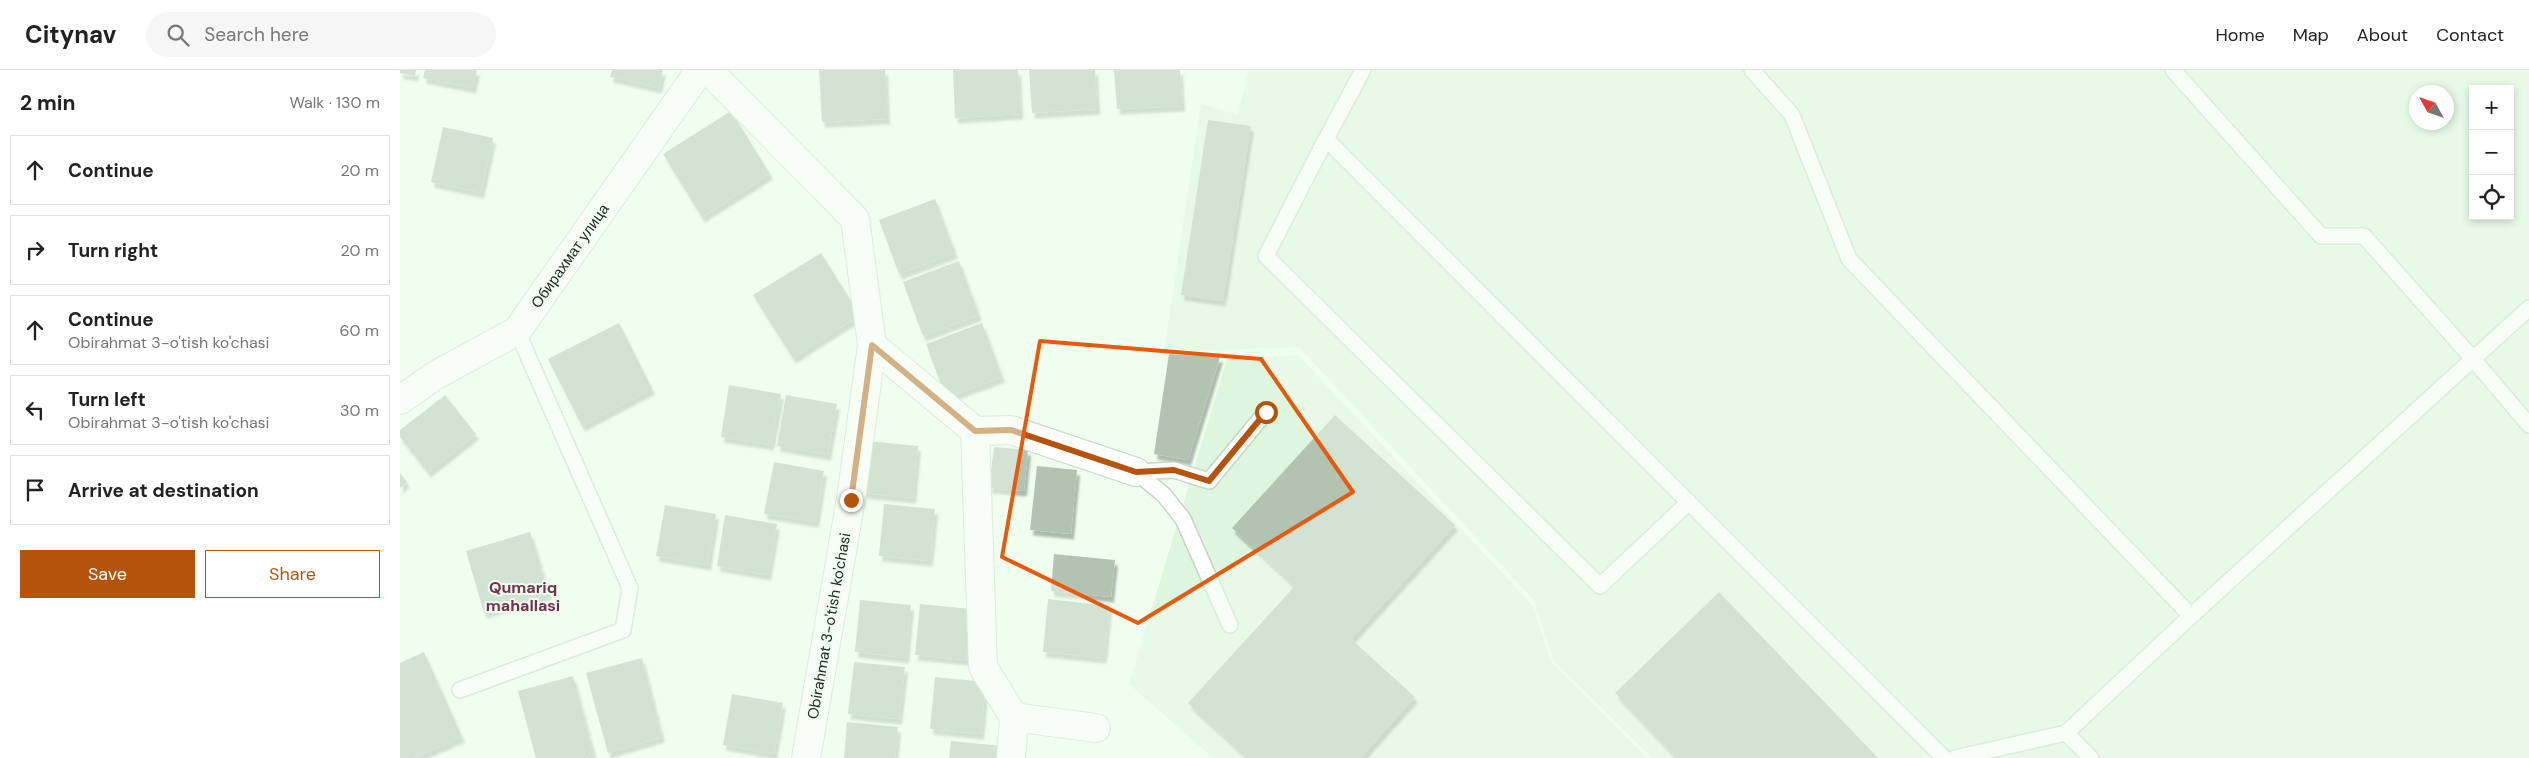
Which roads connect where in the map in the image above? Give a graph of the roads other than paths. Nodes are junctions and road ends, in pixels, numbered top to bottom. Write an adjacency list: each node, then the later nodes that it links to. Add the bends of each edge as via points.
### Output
1 (700, 70): 8 (street, Обирахмат улица)
2 (708, 70): 9 (street, Obirahmat 3-o'tish ko'chasi, via 855,218)
3 (1362, 70): 6 (lane)
4 (1752, 70): 17 (lane, via 1792,115 1849,259)
5 (2173, 70): 10 (lane, via 2321,236 2364,236)
6 (1326, 139): 16 (lane); 16 (lane, via 1266,256 1600,586)
7 (2529, 308): 10 (lane)
8 (517, 331): 11 (street, Обирахмат улица, via 436,375); 19 (lane, via 630,588 622,630)
9 (872, 345): 14 (street); 23 (street, Obirahmat 3-o'tish ko'chasi, via 851,500)
10 (2473, 359): 13 (lane); 17 (lane)
11 (400, 400)
12 (1266, 412): 15 (lane, via 1209,481 1174,470)
13 (2529, 425)
14 (975, 431): 15 (street, via 1011,430); 20 (street, via 982,667)
15 (1136, 472): 18 (lane, via 1164,495 1183,519)
16 (1689, 502): 25 (lane)
17 (2191, 616): 22 (lane)
18 (1230, 625)
19 (460, 690)
20 (1014, 716): 21 (street); 24 (street)
21 (1096, 728)
22 (2066, 733): 26 (lane); 27 (lane)
23 (806, 758)
24 (1011, 758)
25 (1944, 758)
26 (1955, 758)
27 (2091, 758)

